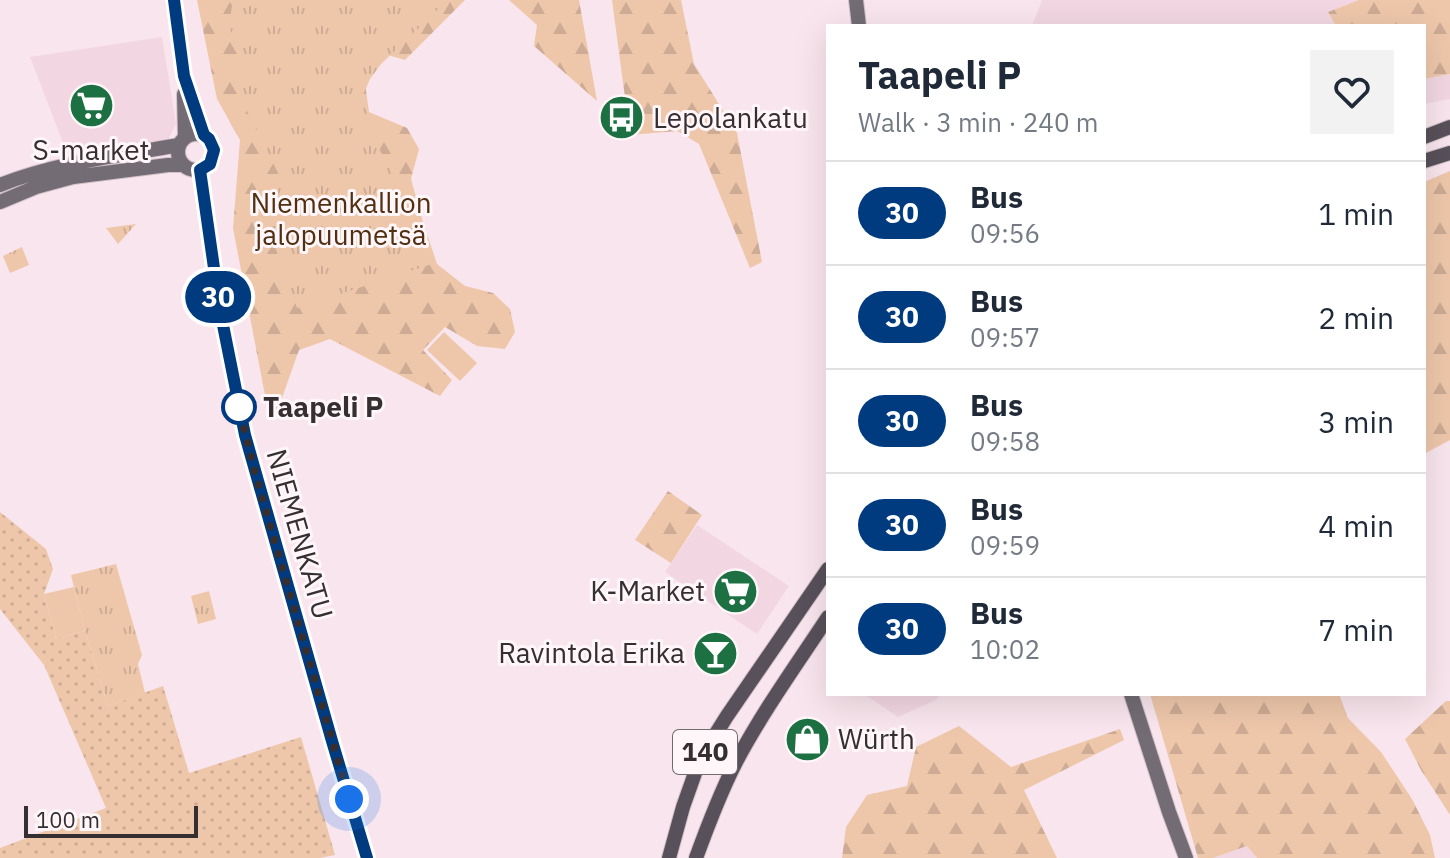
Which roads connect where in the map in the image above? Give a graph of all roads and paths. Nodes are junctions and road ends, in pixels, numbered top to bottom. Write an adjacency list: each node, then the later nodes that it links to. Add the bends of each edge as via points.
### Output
1 (173, 0): 4 (street)
2 (856, 0): 3 (street)
3 (859, 24)
4 (184, 76): 6 (street); 8 (street)
5 (1450, 127): 7 (main road)
6 (204, 135): 8 (street); 12 (street, via 213,144 214,155)
7 (1426, 136)
8 (182, 142): 11 (street, via 178,154); 13 (street, via 32,173)
9 (1450, 153): 10 (main road)
10 (1426, 160)
11 (183, 165): 12 (street); 14 (street, via 73,177)
12 (200, 170): 18 (street, NIEMENKATU, via 245,435)
13 (0, 185)
14 (0, 202)
15 (826, 572): 19 (main road, 140, via 700,759)
16 (826, 620): 20 (main road, 140, via 737,761)
17 (1132, 696): 21 (street)
18 (367, 858)
19 (669, 858)
20 (696, 858)
21 (1186, 858)

